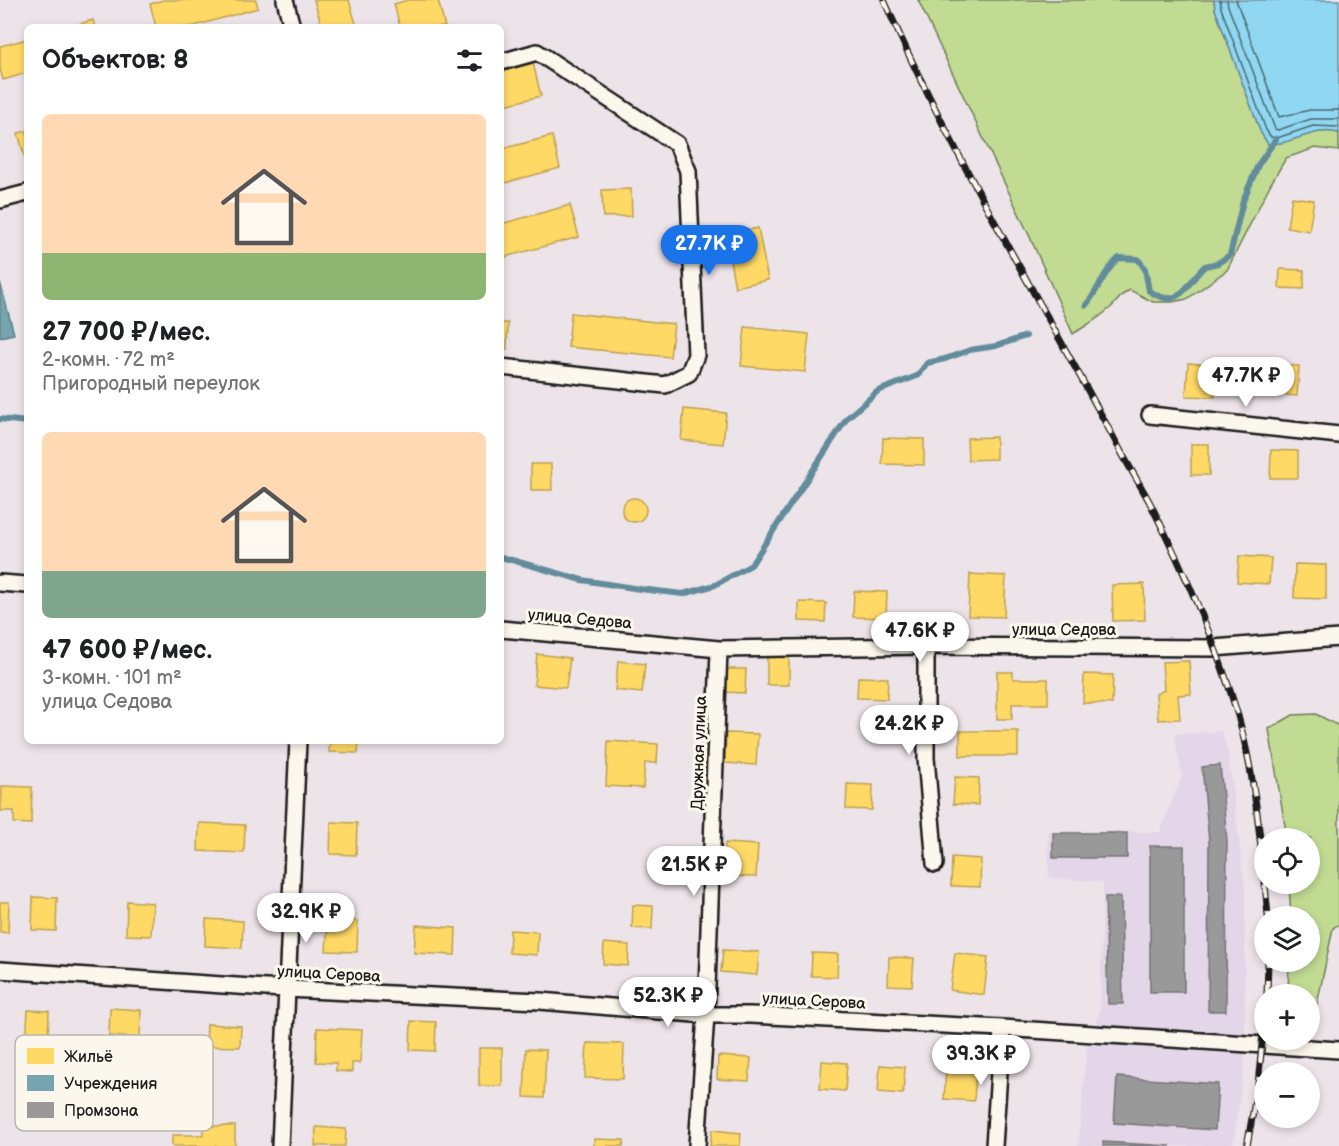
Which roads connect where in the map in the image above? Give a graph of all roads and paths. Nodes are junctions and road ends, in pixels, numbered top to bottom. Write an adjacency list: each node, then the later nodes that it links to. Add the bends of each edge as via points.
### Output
1 (285, 0): 2 (street)
2 (291, 24)
3 (504, 61): 6 (street, via 537,52 677,144 688,171 696,355 689,373 665,385)
4 (24, 194): 5 (street)
5 (0, 200)
6 (504, 367)
7 (1150, 415): 8 (street)
8 (1339, 435)
9 (0, 583): 10 (street)
10 (24, 585)
11 (504, 629): 14 (street, улица Седова)
12 (1339, 638): 13 (street, улица Седова, via 1214,648)
13 (926, 646): 14 (street, улица Седова); 16 (street, via 926,758)
14 (719, 649): 19 (street, Дружная улица)
15 (297, 744): 18 (street)
16 (934, 864)
17 (0, 970): 18 (street, улица Серова)
18 (287, 989): 19 (street, улица Серова, via 540,1000); 22 (street)
19 (706, 1015): 20 (street, улица Серова); 23 (street, Дружная улица)
20 (1002, 1028): 21 (street, улица Серова); 24 (street)
21 (1339, 1050)
22 (280, 1146)
23 (697, 1146)
24 (994, 1146)

